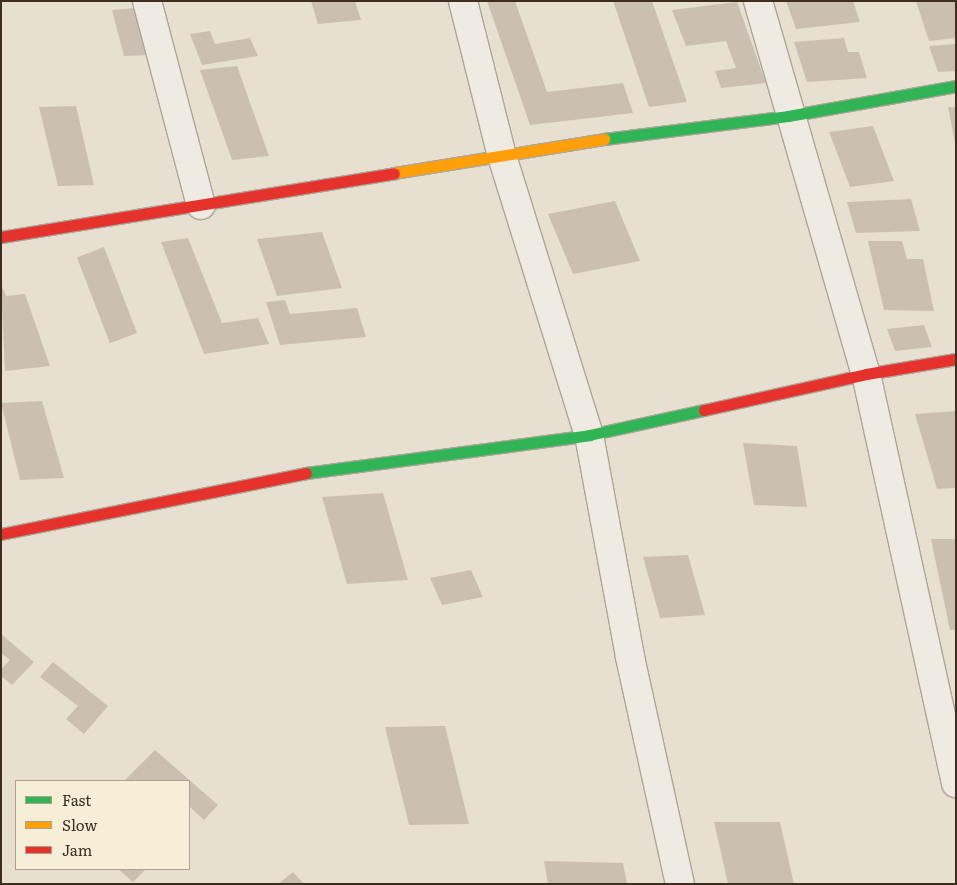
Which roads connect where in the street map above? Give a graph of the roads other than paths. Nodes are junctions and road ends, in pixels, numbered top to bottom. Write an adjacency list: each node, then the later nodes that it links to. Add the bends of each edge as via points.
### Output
1 (147, 1): 7 (street)
2 (462, 1): 6 (street)
3 (758, 1): 5 (street)
4 (956, 86): 5 (street)
5 (788, 116): 6 (street); 10 (street)
6 (502, 156): 7 (street); 11 (street)
7 (201, 205): 8 (street)
8 (1, 237)
9 (956, 358): 10 (street)
10 (866, 374): 11 (street); 13 (street)
11 (589, 434): 12 (street, via 304,473); 14 (street, via 630,657)
12 (1, 534)
13 (956, 783)
14 (680, 884)

